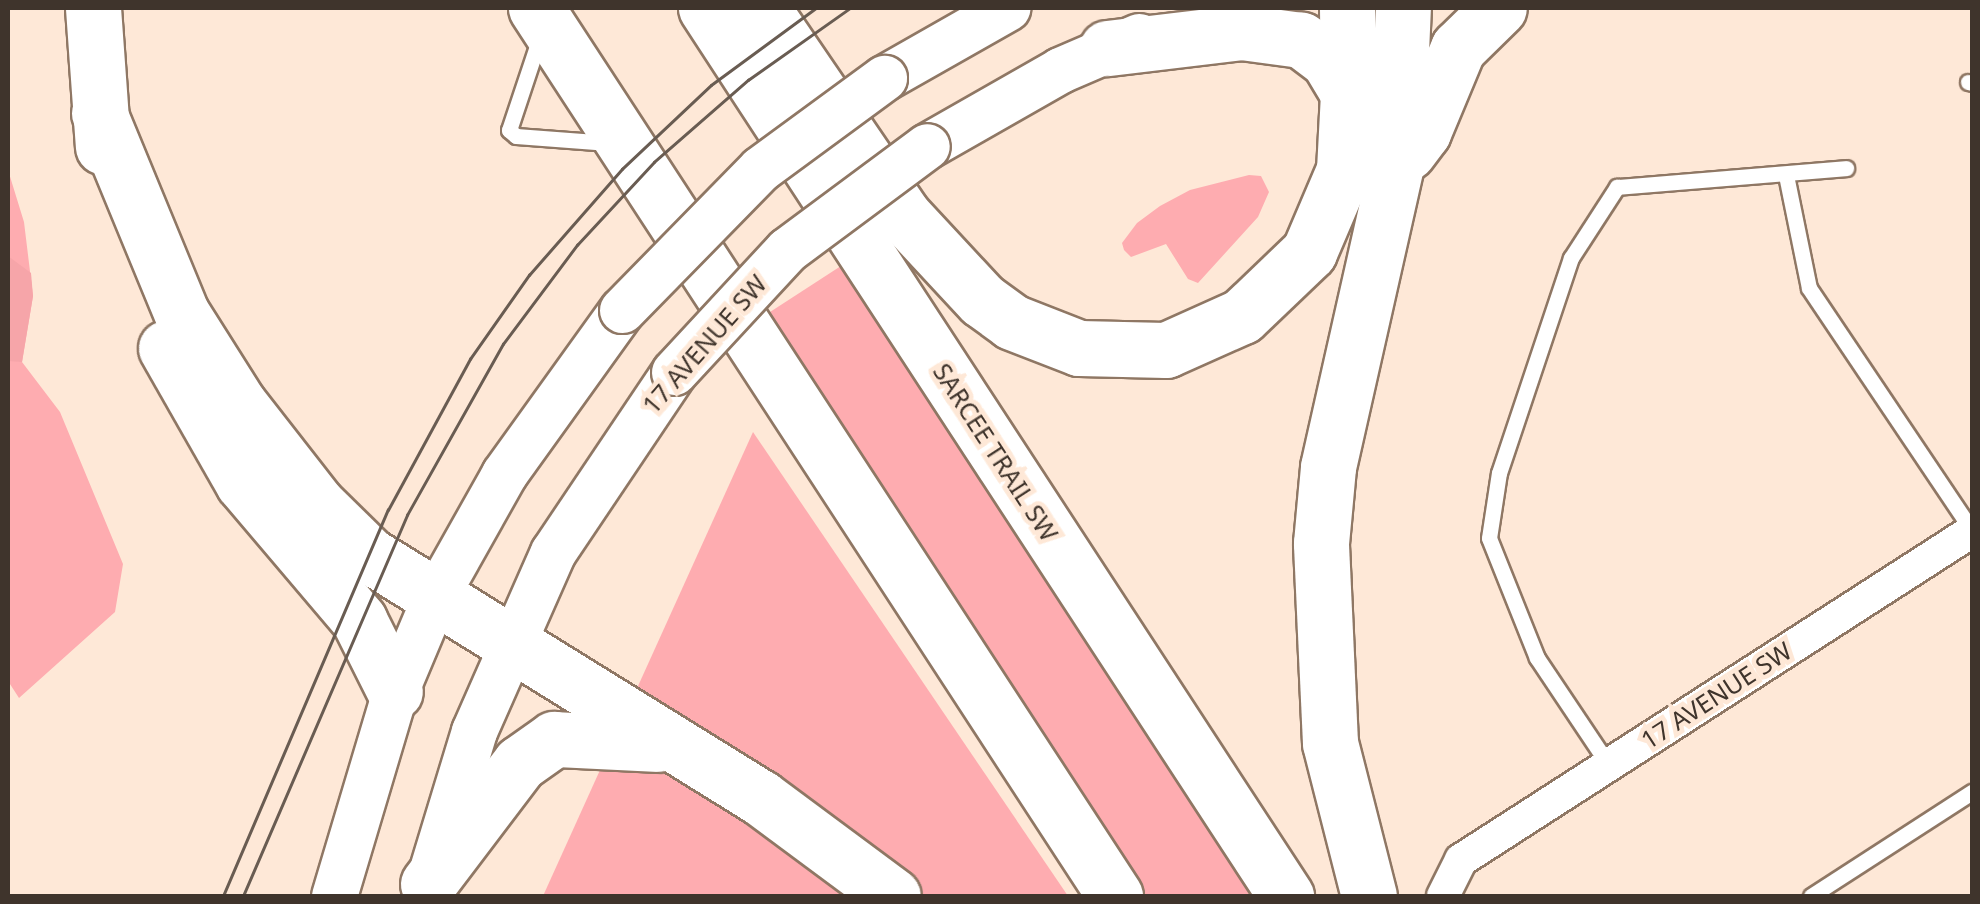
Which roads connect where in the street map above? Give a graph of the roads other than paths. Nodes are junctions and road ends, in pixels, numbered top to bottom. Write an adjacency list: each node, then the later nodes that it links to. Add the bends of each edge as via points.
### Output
1 (93, 8): 12 (highway)
2 (706, 8): 28 (highway, SARCEE TRAIL SW)
3 (762, 8): 11 (highway, via 902,215 958,279 1012,322 1079,348 1166,350 1268,298 1310,252 1336,196 1349,132)
4 (1007, 8): 18 (main road, bridge, via 884,78 760,170 622,310 504,474)
5 (1221, 8): 10 (main road, 17 AVENUE SW)
6 (1347, 8): 11 (highway)
7 (1403, 8): 14 (highway)
8 (1499, 8): 14 (highway, via 1458,48 1424,132)
9 (540, 15): 13 (highway); 13 (lane, via 510,130 516,136)
10 (1108, 48): 11 (highway, via 1242,32 1301,40 1328,60); 19 (main road, 17 AVENUE SW, bridge, via 926,146 787,250 674,372 554,552)
11 (1348, 93)
12 (99, 113): 18 (highway, via 157,264 230,390 318,506 368,555); 20 (highway, via 114,213 179,377 244,484 360,620)
13 (624, 144): 27 (highway)
14 (1396, 166): 29 (highway, via 1328,468 1320,543 1330,743)
15 (1846, 168): 16 (lane)
16 (1786, 175): 17 (lane, via 1809,288); 22 (lane, via 1617,187 1572,258 1499,473 1489,538 1537,658)
17 (1972, 531): 22 (street, 17 AVENUE SW)
18 (435, 597): 19 (highway); 20 (main road)
19 (509, 645): 21 (highway); 24 (main road, 17 AVENUE SW, via 474,731)
20 (395, 692): 25 (main road)
21 (673, 746): 24 (highway, via 606,737 554,739 520,763); 26 (highway, via 761,798)
22 (1608, 764): 30 (street, 17 AVENUE SW, via 1460,860)
23 (1972, 792): 31 (lane)
24 (426, 890)
25 (334, 896)
26 (892, 896)
27 (1115, 896)
28 (1286, 896)
29 (1370, 896)
30 (1444, 896)
31 (1811, 896)

